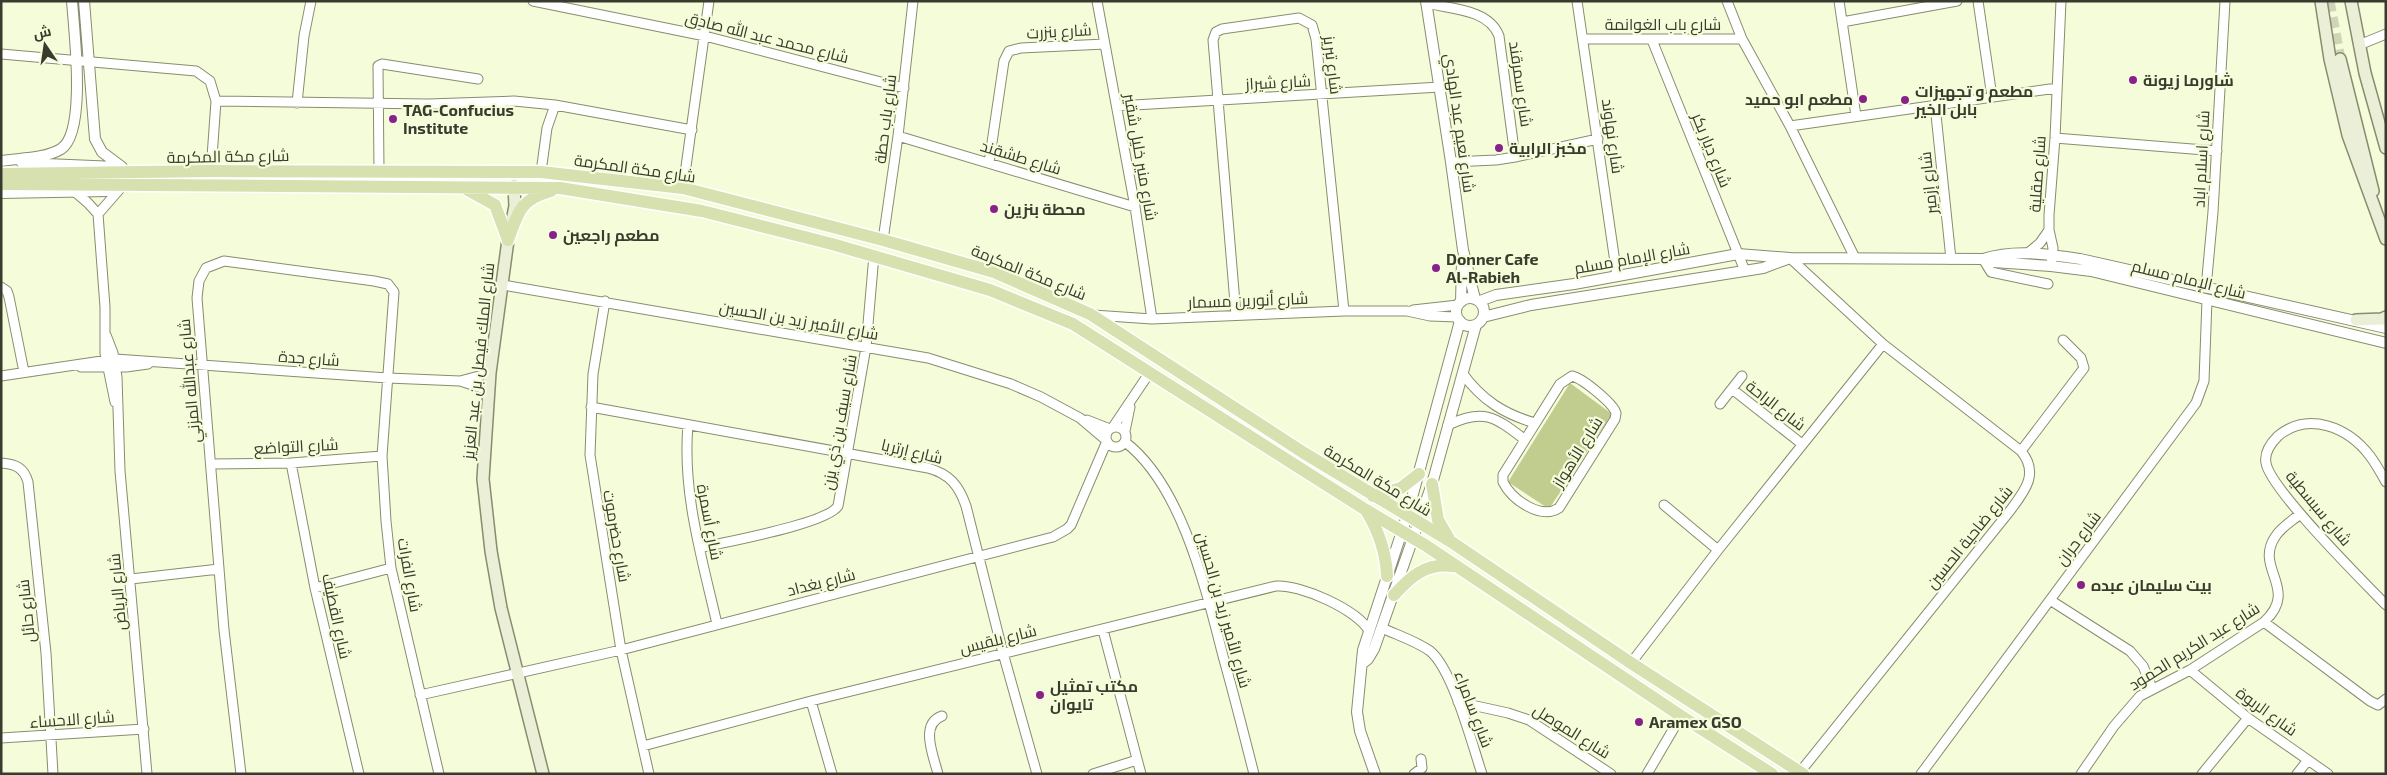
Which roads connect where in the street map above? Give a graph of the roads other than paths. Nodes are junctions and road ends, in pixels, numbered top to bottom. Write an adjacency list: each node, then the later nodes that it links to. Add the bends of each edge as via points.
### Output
1 (72, 1): 28 (street)
2 (84, 1): 29 (street)
3 (311, 1): 38 (street)
4 (533, 1): 20 (street, شارع محمد عبد الله صادق)
5 (709, 1): 20 (street)
6 (913, 1): 32 (street, شارع باب حطة)
7 (1098, 1): 24 (street, شارع منير خليل شقير)
8 (1577, 1): 22 (street, شارع نهاوند)
9 (1727, 1): 21 (street)
10 (1839, 1): 18 (street)
11 (1957, 1): 18 (street)
12 (1978, 1): 35 (street)
13 (2061, 1): 33 (street, شارع صقلية)
14 (2225, 1): 50 (street, شارع اسلام اباد)
15 (2321, 1): 71 (main road, via 2330,59 2348,135)
16 (2351, 1): 25 (main road)
17 (1426, 2): 31 (street, شارع نعيم عبد الهادي); 51 (street, شارع سمرقند, via 1482,16 1496,27)
18 (1842, 22): 43 (street)
19 (2386, 34): 25 (street)
20 (705, 36): 32 (street, شارع محمد عبد الله صادق); 45 (street)
21 (1742, 38): 23 (street, شارع باب الغوانمة); 44 (street)
22 (1584, 39): 23 (street, شارع باب الغوانمة); 48 (street, شارع نهاوند)
23 (1652, 40): 79 (street, شارع ديار بكر)
24 (1105, 44): 42 (street, شارع منير خليل شقير); 54 (street, شارع بنزرت, via 1009,51 1004,61)
25 (2359, 45): 49 (main road)
26 (1, 54): 28 (street)
27 (2340, 59): 71 (main road, via 2371,177)
28 (75, 60): 29 (street); 52 (street, via 76,118 69,141 49,154)
29 (89, 62): 36 (street, via 196,70 210,81); 55 (street, via 95,139 102,152)
30 (478, 79): 39 (street, via 382,64 377,69)
31 (1440, 86): 34 (street, شارع شيراز); 53 (street, شارع نعيم عبد الهادي)
32 (904, 88): 46 (street, شارع باب حطة)
33 (2057, 88): 35 (street); 47 (street, شارع صقلية)
34 (1322, 94): 37 (street, شارع شيراز); 37 (street, شارع تبريز, via 1312,25 1299,18 1216,32 1212,44); 96 (street, شارع تبريز)
35 (1992, 97): 41 (street)
36 (216, 100): 38 (street); 58 (street)
37 (1217, 100): 42 (street, شارع شيراز); 99 (street, شارع تبريز)
38 (297, 103): 39 (street)
39 (379, 103): 40 (street, via 514,101); 56 (street)
40 (555, 105): 45 (street); 59 (street, via 547,128)
41 (1936, 105): 43 (street); 83 (street, شارع إزمير)
42 (1117, 106): 70 (street, شارع منير خليل شقير)
43 (1856, 116): 44 (street)
44 (1790, 126): 82 (street)
45 (692, 130): 66 (street)
46 (898, 136): 54 (street, شارع طشقند); 76 (street, شارع باب حطة)
47 (2055, 138): 50 (street); 73 (street, شارع صقلية)
48 (1598, 139): 51 (street); 87 (street, شارع نهاوند)
49 (2386, 148)
50 (2217, 151): 91 (street, شارع اسلام اباد)
51 (1515, 156): 53 (street)
52 (1, 162): 55 (street, شارع مكة المكرمة)
53 (1452, 162): 77 (street, شارع نعيم عبد الهادي)
54 (989, 163): 70 (street, شارع طشقند)
55 (122, 167): 61 (street, شارع مكة المكرمة)
56 (378, 171): 57 (main road, شارع مكة المكرمة); 58 (main road, شارع مكة المكرمة)
57 (508, 171): 59 (main road, شارع مكة المكرمة); 63 (main road)
58 (211, 172): 61 (main road, شارع مكة المكرمة)
59 (541, 172): 66 (main road, شارع مكة المكرمة)
60 (1, 174): 61 (main road, شارع مكة المكرمة)
61 (149, 179): 62 (main road, شارع مكة المكرمة); 64 (main road, شارع مكة المكرمة); 67 (street, شارع مكة المكرمة)
62 (1, 184)
63 (514, 187): 64 (main road, شارع مكة المكرمة); 65 (main road, شارع مكة المكرمة); 75 (main road, شارع الملك فيصل بن عبد العزيز, via 515,206)
64 (464, 188): 75 (main road, via 496,205)
65 (560, 188): 75 (main road, via 527,201 518,212); 80 (main road, شارع مكة المكرمة, via 702,211)
66 (683, 188): 76 (main road, شارع مكة المكرمة)
67 (119, 190): 68 (street, شارع مكة المكرمة); 72 (street)
68 (74, 192): 69 (street, شارع مكة المكرمة); 72 (street)
69 (1, 193)
70 (1135, 207): 101 (street, شارع منير خليل شقير)
71 (2376, 213): 74 (main road)
72 (98, 214): 106 (street, شارع الرياض)
73 (2048, 230): 78 (street, شارع صقلية); 85 (street, شارع صقلية)
74 (2386, 239)
75 (508, 240): 89 (main road, شارع الملك فيصل بن عبد العزيز)
76 (883, 240): 98 (main road, شارع مكة المكرمة, via 994,272)
77 (1462, 250): 92 (street, شارع نعيم عبد الهادي); 95 (street, شارع نعيم عبد الهادي)
78 (2028, 253): 84 (street, شارع الإمام مسلم, via 2004,253); 85 (street, شارع الإمام مسلم)
79 (1738, 254): 81 (street, شارع الإمام مسلم); 86 (street, شارع ديار بكر); 87 (street, شارع الإمام مسلم)
80 (874, 255): 111 (street, شارع سيف بن ذي يزن); 117 (main road, شارع مكة المكرمة, via 990,290 1053,314)
81 (1790, 258): 82 (street, شارع الإمام مسلم); 86 (street, شارع الإمام مسلم); 109 (street, شارع ضاحية الحسين)
82 (1855, 258): 83 (street, شارع الإمام مسلم)
83 (1951, 259): 84 (street, شارع الإمام مسلم)
84 (1983, 259): 85 (street, شارع الإمام مسلم, via 1994,262); 88 (street, via 1991,272)
85 (2052, 260): 91 (street, شارع الإمام مسلم); 93 (street, شارع الإمام مسلم)
86 (1745, 271): 104 (street, شارع الإمام مسلم, via 1531,305)
87 (1617, 276): 92 (street, شارع الإمام مسلم, via 1496,294)
88 (2048, 284)
89 (503, 285): 94 (street, شارع الأمير زيد بن الحسين); 118 (main road, شارع الملك فيصل بن عبد العزيز)
90 (1, 287): 116 (street, via 9,297)
91 (2206, 288): 103 (street, شارع الإمام مسلم)
92 (1477, 300): 95 (street, via 1468,298); 104 (street, via 1484,309)
93 (2207, 300): 108 (street, شارع الإمام مسلم); 167 (street, شارع حران, via 2204,382 2196,403)
94 (605, 301): 111 (street, شارع الأمير زيد بن الحسين); 128 (street, شارع حضرموت)
95 (1460, 303): 97 (street, شارع أنورين مسمار); 102 (street)
96 (1344, 312): 97 (street, شارع أنورين مسمار); 99 (street, شارع أنورين مسمار)
97 (1408, 312): 102 (street, شارع أنورين مسمار)
98 (1090, 314): 101 (street, شارع أنورين مسمار); 148 (main road, شارع مكة المكرمة)
99 (1236, 315): 101 (street, شارع أنورين مسمار)
100 (2386, 317): 103 (main road)
101 (1152, 319)
102 (1459, 319): 104 (street, via 1468,326); 145 (street)
103 (2356, 320): 105 (street, شارع الإمام مسلم)
104 (1480, 321): 119 (street)
105 (2386, 328)
106 (106, 335): 110 (street, شارع الرياض); 113 (street, شارع الرياض)
107 (2063, 340): 139 (street, via 2081,358 2084,368)
108 (2386, 343)
109 (1883, 344): 138 (street); 139 (street, شارع ضاحية الحسين)
110 (104, 347): 112 (street, via 98,357); 113 (street, شارع الرياض)
111 (866, 347): 129 (street, شارع الأمير زيد بن الحسين, via 919,356 977,373 1041,397); 140 (street, شارع سيف بن ذي يزن)
112 (88, 362): 113 (street, شارع جدة); 115 (street, شارع جدة)
113 (111, 363): 114 (street, شارع جدة); 115 (street, شارع جدة); 164 (street, شارع الرياض)
114 (204, 366): 122 (street, شارع جدة); 122 (street, شارع عبدالله المزني, via 197,298 199,281 210,264 235,261 391,286 395,296); 144 (street, شارع عبدالله المزني)
115 (71, 367): 116 (street, شارع جدة)
116 (24, 372): 120 (street, شارع جدة)
117 (1150, 372): 126 (street); 150 (main road, شارع مكة المكرمة)
118 (490, 373): 123 (street, شارع جدة); 125 (main road, شارع الملك فيصل بن عبد العزيز)
119 (1463, 374): 130 (street, via 1486,400 1507,413); 131 (street)
120 (1, 376)
121 (1742, 376): 124 (street, شارع الراحة)
122 (388, 378): 123 (street, شارع جدة); 141 (street, شارع الفرات)
123 (460, 380): 125 (street, شارع جدة)
124 (1732, 389): 127 (street, شارع الراحة); 138 (street, شارع الراحة)
125 (488, 390): 182 (main road, شارع الملك فيصل بن عبد العزيز, via 484,492 498,591)
126 (1130, 404): 133 (street); 134 (street)
127 (1720, 404)
128 (591, 407): 132 (street, شارع إرتريا); 177 (street, شارع حضرموت, via 589,445 592,472)
129 (1080, 418): 133 (street, شارع الأمير زيد بن الحسين); 137 (street, شارع الأمير زيد بن الحسين)
130 (1535, 423): 135 (street, شارع الأهواز); 135 (street, شارع الأهواز, via 1560,384 1572,376 1579,378 1616,413 1559,508 1548,513 1526,504 1503,482)
131 (1448, 425): 135 (street, via 1479,414 1492,417); 147 (street)
132 (688, 426): 140 (street, شارع إرتريا); 157 (street, شارع أسمرة, via 687,480)
133 (1112, 428): 134 (street); 137 (street, via 1106,434)
134 (1125, 432): 136 (street)
135 (1524, 439)
136 (1126, 442): 137 (street, via 1120,447); 168 (street, شارع الأمير زيد بن الحسين, via 1147,462 1176,511)
137 (1109, 443): 159 (street, شارع بغداد, via 1067,529 1053,537)
138 (1802, 444): 158 (street)
139 (2021, 451): 198 (street, شارع ضاحية الحسين, via 2031,473 2028,488)
140 (847, 453): 157 (street, شارع سيف بن ذي يزن, via 840,499 835,511 829,515); 159 (street, شارع إرتريا, via 945,474 961,492)
141 (382, 456): 143 (street, شارع التواضع); 161 (street, شارع الفرات)
142 (1, 463): 192 (street, شارع حائل, via 24,470 28,482 46,653)
143 (291, 463): 144 (street, شارع التواضع); 165 (street, شارع القطيف)
144 (212, 464): 162 (street, شارع عبدالله المزني)
145 (1419, 474): 148 (main road, via 1396,490); 152 (street)
146 (2386, 482): 151 (street, شارع سبسطية, via 2370,456 2343,431 2308,422 2290,428 2273,440 2266,463)
147 (1432, 484): 153 (street); 156 (main road, via 1438,520)
148 (1373, 496): 152 (main road, شارع مكة المكرمة)
149 (1664, 505): 158 (street)
150 (1366, 510): 154 (main road, شارع مكة المكرمة); 163 (main road, via 1380,536)
151 (2300, 514): 169 (street, شارع سبسطية); 172 (street, شارع عبد الكريم الحمود, via 2281,529 2271,546 2270,563 2279,600)
152 (1407, 516): 153 (main road, شارع مكة المكرمة); 154 (street)
153 (1419, 524): 155 (street); 156 (main road, شارع مكة المكرمة)
154 (1402, 531): 155 (main road, شارع مكة المكرمة); 163 (street)
155 (1414, 538): 160 (main road, شارع مكة المكرمة); 166 (street)
156 (1450, 541): 180 (main road, شارع مكة المكرمة)
157 (700, 548): 173 (street, شارع أسمرة)
158 (1718, 550): 180 (street)
159 (978, 558): 173 (street, شارع بغداد); 178 (street, شارع إرتريا)
160 (1454, 566): 166 (main road, via 1424,568); 189 (main road, شارع مكة المكرمة)
161 (391, 568): 165 (street); 184 (street, شارع الفرات)
162 (219, 569): 164 (street); 201 (street, شارع عبدالله المزني)
163 (1387, 576): 170 (street)
164 (131, 579): 191 (street, شارع الرياض)
165 (315, 588): 202 (street, شارع القطيف)
166 (1394, 595): 174 (street)
167 (2050, 600): 183 (street, via 2130,651 2143,666); 218 (street, شارع حران)
168 (1209, 602): 171 (street, شارع بلقيس, via 1287,586 1304,590); 175 (street, شارع بلقيس); 211 (street, شارع الأمير زيد بن الحسين)
169 (2386, 605)
170 (1374, 615): 171 (street, شارع بلقيس); 176 (street)
171 (1358, 616): 176 (street, شارع بلقيس)
172 (2264, 622): 181 (street, شارع عبد الكريم الحمود); 185 (street, via 2370,701 2378,705)
173 (717, 624): 177 (street, شارع بغداد)
174 (1382, 628): 179 (street, via 1371,654); 187 (street, شارع سامراء, via 1434,655)
175 (1102, 630): 178 (street, شارع بلقيس); 196 (street)
176 (1369, 631): 179 (street)
177 (621, 650): 182 (street, شارع بغداد); 194 (street, شارع حضرموت)
178 (1003, 653): 186 (street, شارع بلقيس); 208 (street, شارع إرتريا)
179 (1363, 663): 212 (street, via 1357,712)
180 (1632, 663): 198 (main road, شارع مكة المكرمة)
181 (2190, 670): 183 (street, شارع عبد الكريم الحمود); 190 (street, شارع الربوة)
182 (516, 675): 184 (street, شارع بغداد); 204 (main road, شارع الملك فيصل بن عبد العزيز)
183 (2152, 688): 219 (street, شارع عبد الكريم الحمود, via 2132,703)
184 (420, 695): 203 (street, شارع الفرات)
185 (2386, 699)
186 (811, 701): 194 (street, شارع بلقيس); 206 (street)
187 (1458, 702): 214 (street, شارع سامراء); 215 (street, شارع الموصل, via 1529,720)
188 (942, 716): 207 (street, via 932,721 929,729)
189 (1681, 716): 216 (street); 217 (main road, شارع مكة المكرمة)
190 (2248, 718): 197 (street, شارع الربوة); 220 (street)
191 (144, 729): 192 (street, شارع الاحساء); 200 (street, شارع الرياض)
192 (50, 734): 193 (street, شارع الاحساء); 199 (street, شارع حائل)
193 (1, 738)
194 (643, 746): 205 (street, شارع حضرموت)
195 (1421, 759): 213 (street, via 1422,768)
196 (1137, 760): 209 (street); 210 (street)
197 (2308, 760): 221 (street); 222 (street, شارع الربوة)
198 (1801, 773)
199 (53, 774)
200 (147, 774)
201 (241, 774)
202 (359, 774)
203 (439, 774)
204 (542, 774)
205 (650, 774)
206 (832, 774)
207 (938, 774)
208 (1037, 774)
209 (1093, 774)
210 (1141, 774)
211 (1254, 774)
212 (1375, 774)
213 (1414, 774)
214 (1482, 774)
215 (1611, 774)
216 (1647, 774)
217 (1772, 774)
218 (1921, 774)
219 (2081, 774)
220 (2202, 774)
221 (2297, 774)
222 (2328, 774)

